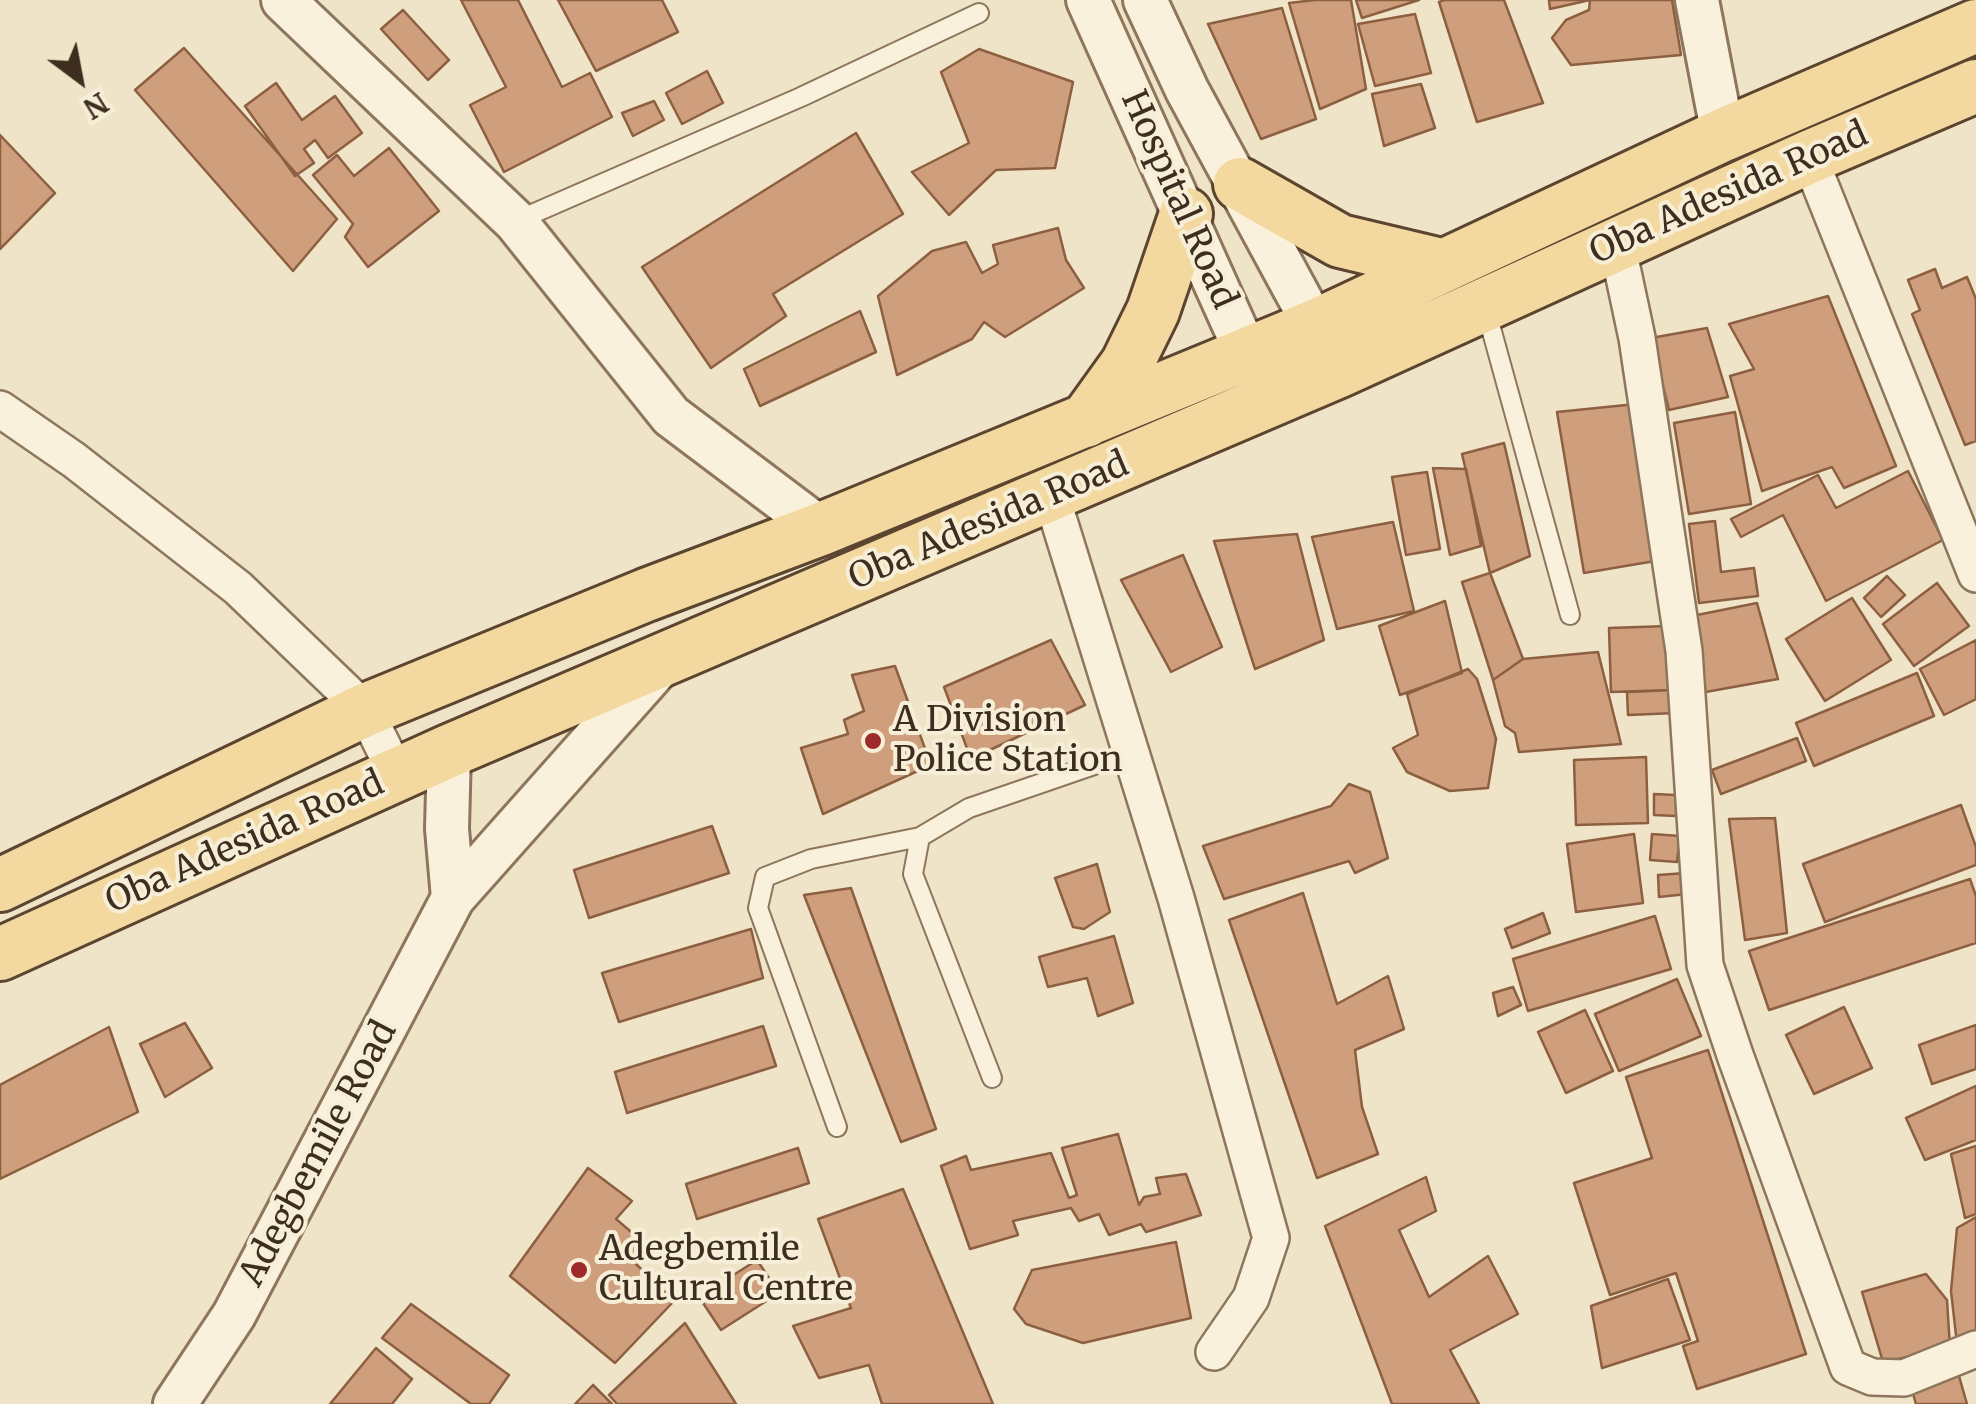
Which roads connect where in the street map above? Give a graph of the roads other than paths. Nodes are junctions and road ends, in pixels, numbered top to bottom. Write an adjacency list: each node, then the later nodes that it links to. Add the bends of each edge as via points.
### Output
1 (283, 0): 12 (street)
2 (1088, 0): 11 (street, Hospital Road)
3 (1145, 0): 10 (street, Hospital Road)
4 (1697, 0): 8 (street)
5 (978, 14): 12 (lane)
6 (1976, 26): 8 (main road, Oba Adesida Road)
7 (1976, 86): 9 (main road, Oba Adesida Road)
8 (1722, 135): 14 (main road, Oba Adesida Road)
9 (1809, 157): 13 (main road, Oba Adesida Road); 23 (street)
10 (1240, 184): 14 (main road, via 1340,241); 16 (street, Hospital Road)
11 (1186, 214): 17 (street, Hospital Road); 20 (main road, via 1127,364)
12 (515, 222): 22 (street, via 671,416)
13 (1617, 244): 15 (main road, Oba Adesida Road); 36 (street, via 1684,651 1706,965 1734,1055 1848,1368 1904,1378)
14 (1442, 266): 16 (main road, Oba Adesida Road)
15 (1485, 304): 16 (main road, Oba Adesida Road); 24 (lane)
16 (1327, 348): 17 (main road, Oba Adesida Road); 18 (main road, Oba Adesida Road)
17 (1247, 353): 18 (street, Hospital Road); 20 (main road, Oba Adesida Road)
18 (1268, 401): 21 (main road, Oba Adesida Road)
19 (0, 410): 26 (street, via 238,588)
20 (1086, 421): 22 (main road, Oba Adesida Road)
21 (1051, 495): 25 (main road, Oba Adesida Road); 28 (street)
22 (821, 529): 26 (main road, Oba Adesida Road)
23 (1976, 574)
24 (1570, 614)
25 (663, 662): 27 (main road, Oba Adesida Road); 32 (street, Adegbemile Road)
26 (365, 710): 29 (street); 31 (main road, Oba Adesida Road)
27 (449, 751): 29 (main road, Oba Adesida Road); 32 (street)
28 (1129, 752): 30 (lane, via 969,808); 37 (street, via 1271,1238 1251,1298)
29 (397, 775): 33 (main road, Oba Adesida Road)
30 (920, 837): 34 (lane, via 913,874); 35 (lane, via 811,858 765,877 758,908)
31 (0, 884)
32 (452, 898): 38 (street, Adegbemile Road, via 234,1315)
33 (0, 954)
34 (992, 1078)
35 (836, 1127)
36 (1976, 1350)
37 (1214, 1352)
38 (175, 1404)

